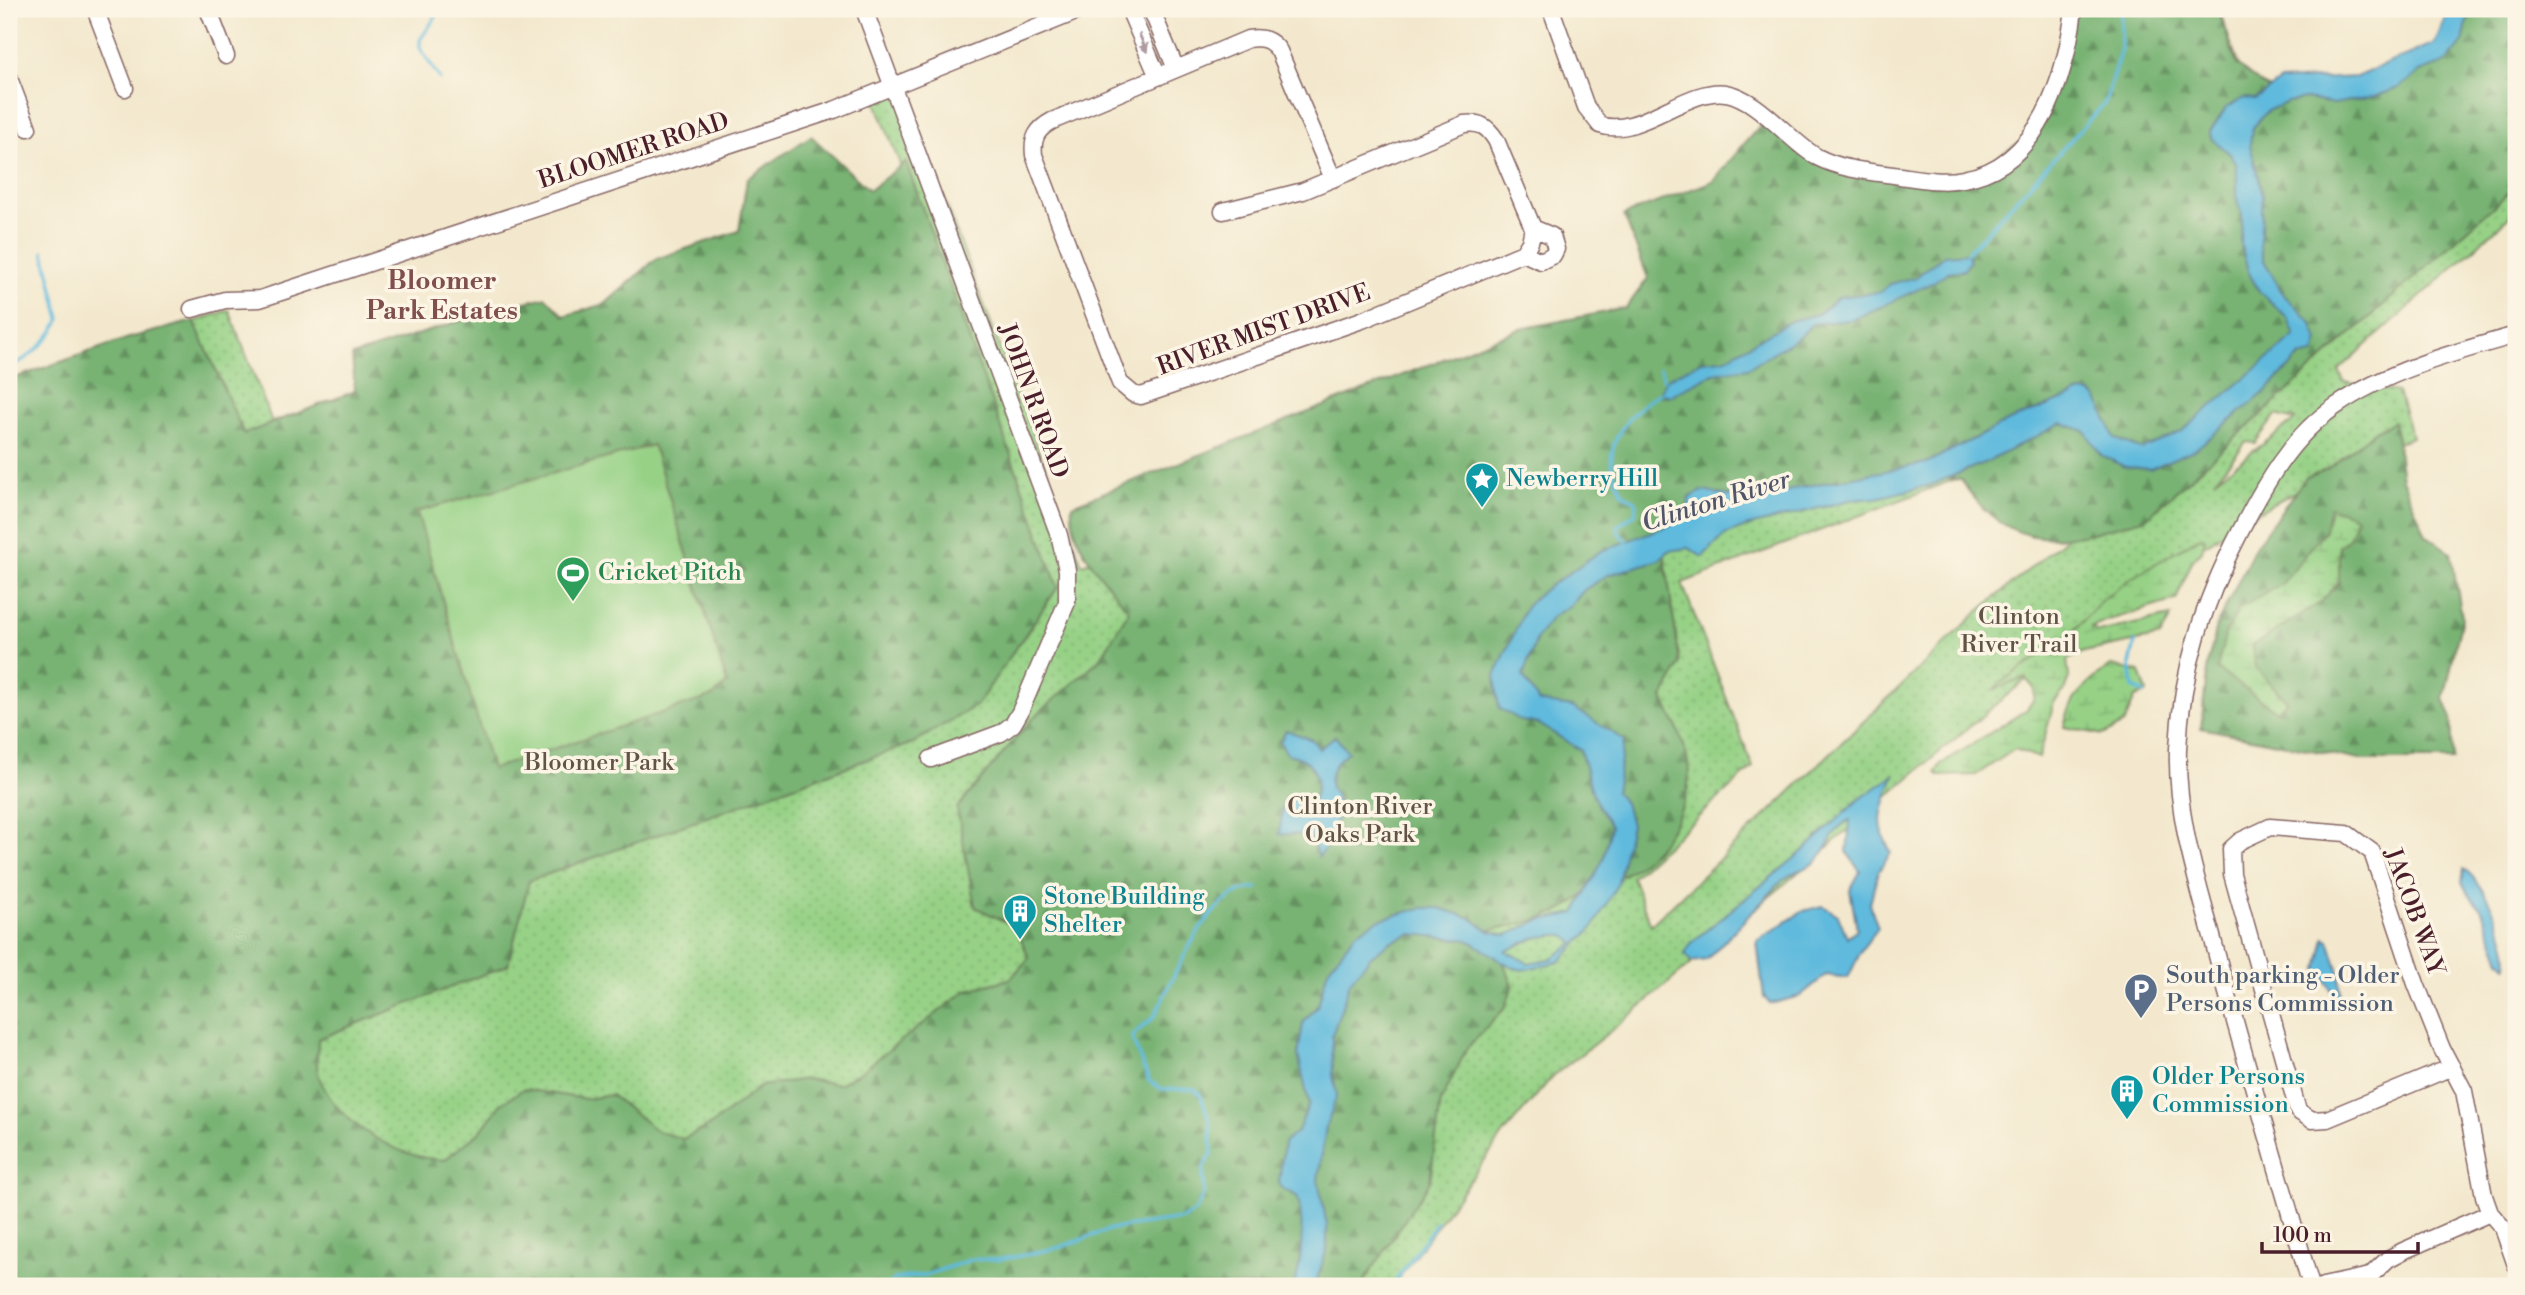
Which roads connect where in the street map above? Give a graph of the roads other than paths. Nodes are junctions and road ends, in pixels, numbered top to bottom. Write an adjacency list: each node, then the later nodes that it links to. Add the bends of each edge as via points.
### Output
1 (95, 9): 14 (street)
2 (208, 9): 9 (street)
3 (864, 9): 13 (street, JOHN R ROAD)
4 (1083, 9): 13 (street, BLOOMER ROAD)
5 (1129, 9): 11 (street, one-way to 11)
6 (1151, 9): 10 (street)
7 (1551, 9): 8 (street, via 1590,116 1605,127 1630,124 1724,93 1756,109 1804,149 1840,166 1943,181 1972,177 2000,166 2026,143 2042,120 2059,76)
8 (2074, 9)
9 (226, 56)
10 (1176, 69): 11 (street, RIVER MIST DRIVE); 16 (street, RIVER MIST DRIVE, via 1248,39 1271,42 1279,51)
11 (1158, 77): 19 (street, RIVER MIST DRIVE, via 1042,127 1033,147 1120,383 1133,394 1159,392 1336,330)
12 (9, 78): 15 (street)
13 (894, 87): 20 (street, BLOOMER ROAD, via 260,299 225,300); 22 (street, JOHN R ROAD, via 1059,535 1068,586 1063,615 1013,724 988,739)
14 (125, 88)
15 (28, 128)
16 (1333, 179): 17 (street, via 1286,197); 18 (street, RIVER MIST DRIVE, via 1464,124 1480,124 1496,140)
17 (1223, 212)
18 (1533, 228): 19 (street); 19 (street, RIVER MIST DRIVE, via 1552,236 1556,249 1541,261)
19 (1523, 253)
20 (192, 309)
21 (2516, 335): 27 (street, via 2387,379 2315,421 2274,473 2215,579 2194,638 2178,752 2184,826 2229,1004)
22 (931, 758)
23 (2452, 1067): 23 (street, JACOB WAY, via 2416,984 2372,852 2346,833 2270,827 2239,841 2231,849 2232,874 2298,1111 2312,1120 2327,1119); 24 (street, JACOB WAY, via 2464,1091 2476,1166)
24 (2490, 1213): 25 (street, JACOB WAY, via 2503,1228); 26 (street, via 2388,1259)
25 (2516, 1265)
26 (2371, 1281): 28 (street)
27 (2311, 1286)
28 (2323, 1286)

